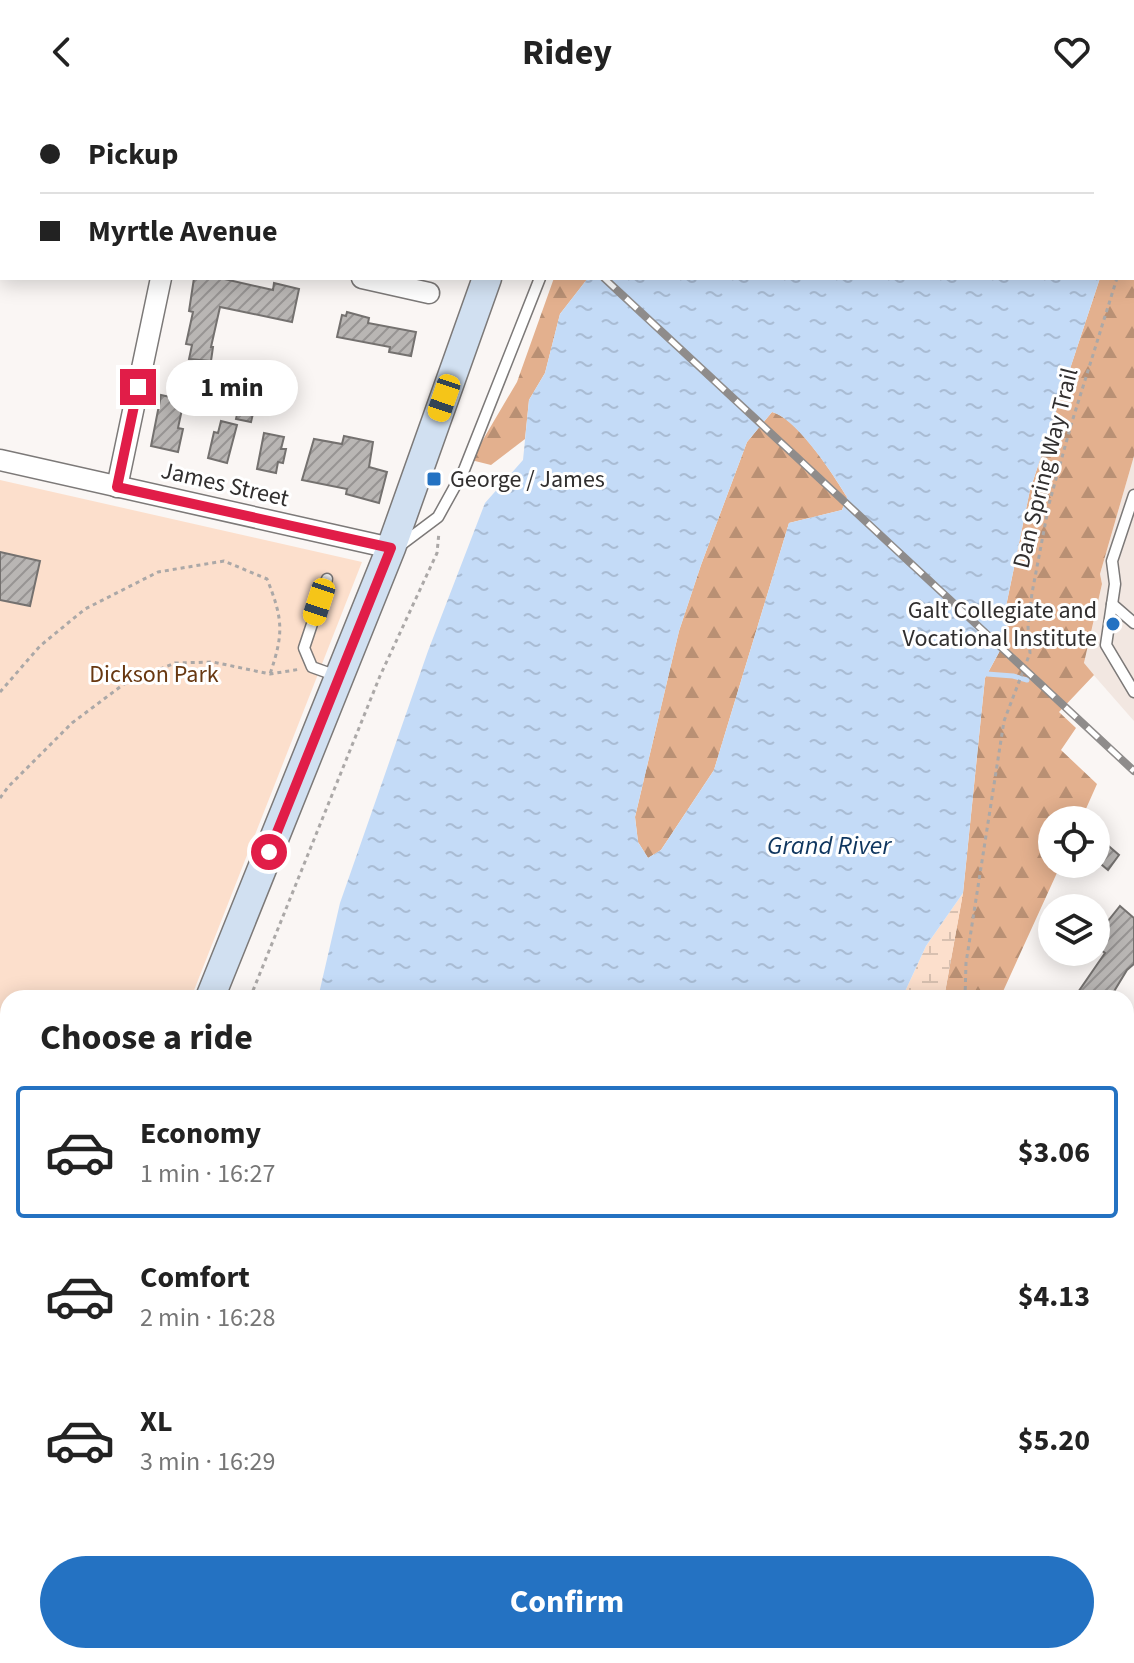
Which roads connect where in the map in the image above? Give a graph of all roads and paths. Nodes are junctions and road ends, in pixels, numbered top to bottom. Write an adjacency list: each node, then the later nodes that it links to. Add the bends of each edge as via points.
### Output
1 (161, 280): 8 (street)
2 (371, 280): 6 (street)
3 (486, 280): 11 (main road)
4 (539, 280): 10 (lane, via 464,470)
5 (1116, 280): 23 (path, Dan Spring Way Trail, via 1049,504 1032,593 1030,653 1004,721)
6 (429, 293)
7 (0, 460): 8 (street, James Street)
8 (117, 487): 11 (street, James Street)
9 (1134, 495): 13 (lane, via 1112,561)
10 (438, 517): 11 (lane); 22 (path, via 437,553 380,676)
11 (391, 548): 17 (main road)
12 (327, 579): 15 (lane, via 304,648)
13 (1112, 604): 14 (lane); 19 (lane, via 1106,645)
14 (1134, 623)
15 (312, 667): 16 (path); 17 (lane)
16 (270, 674): 18 (path, via 280,647 276,599 267,579 224,561 158,572 85,609 40,646); 20 (path, via 213,662 175,663 124,684 72,723)
17 (339, 677): 21 (main road)
18 (0, 692)
19 (1134, 692)
20 (0, 798)
21 (213, 990)
22 (253, 990)
23 (965, 990)

